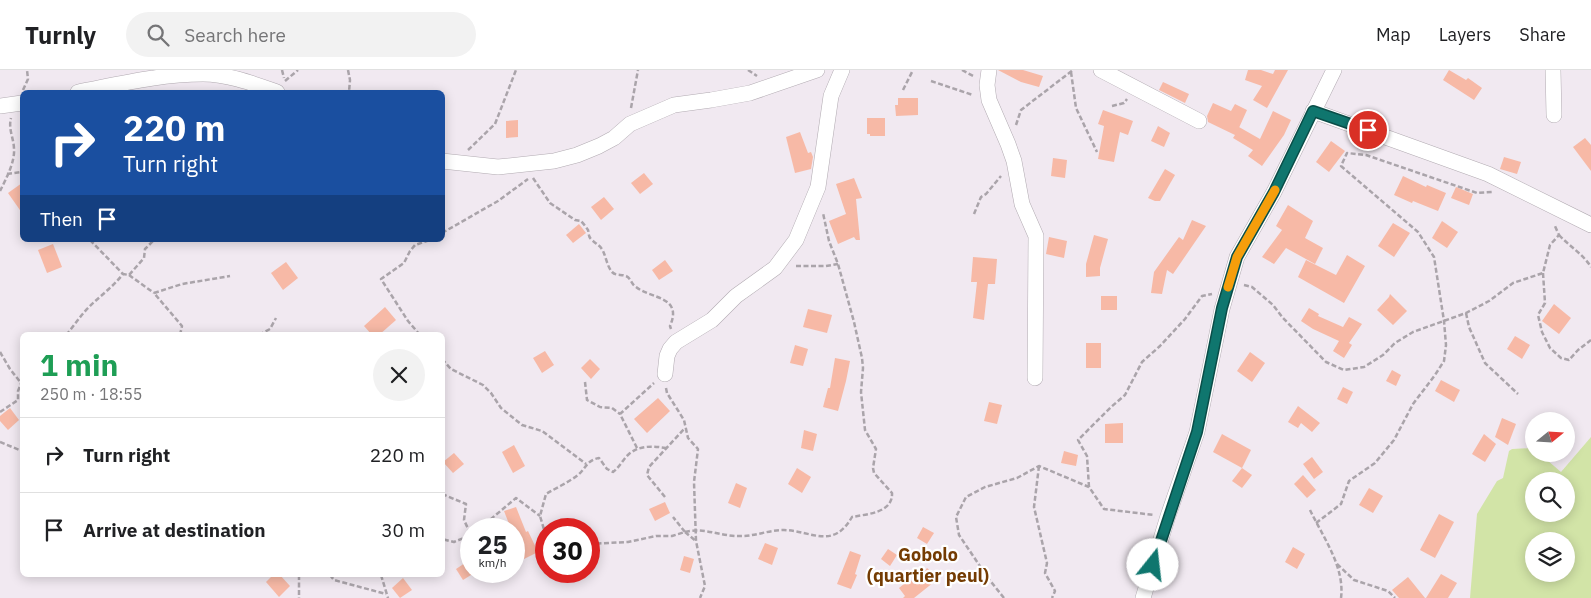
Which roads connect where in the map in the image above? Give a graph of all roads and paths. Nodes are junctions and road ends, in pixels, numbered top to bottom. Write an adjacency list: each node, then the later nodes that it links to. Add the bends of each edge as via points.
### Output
1 (27, 70): 17 (path)
2 (282, 70): 16 (path)
3 (298, 70): 16 (path)
4 (348, 70): 19 (path)
5 (516, 70): 31 (path, via 495,124)
6 (638, 70): 27 (path)
7 (816, 70): 27 (street, via 750,92 674,105)
8 (842, 70): 34 (street, via 831,96)
9 (913, 70): 20 (path)
10 (989, 70): 21 (street)
11 (1101, 70): 26 (street)
12 (1334, 70): 24 (street)
13 (1553, 70): 25 (street)
14 (1072, 71): 28 (path, via 1021,110); 29 (path, via 1076,108)
15 (931, 81): 21 (path)
16 (282, 87): 18 (street, via 204,74 148,78)
17 (24, 90)
18 (88, 90)
19 (349, 90)
20 (903, 90)
21 (989, 100): 28 (street)
22 (19, 104): 23 (street); 33 (path, via 10,123 15,150)
23 (0, 106)
24 (1313, 111): 37 (street, via 1488,174); 52 (street, via 1274,192 1237,257)
25 (1554, 115)
26 (1199, 121)
27 (630, 124): 31 (street, via 599,146 554,161 498,167)
28 (1008, 144): 30 (street)
29 (1097, 152)
30 (1014, 161): 38 (path, via 981,197); 66 (street, via 1020,197 1036,236)
31 (448, 162)
32 (20, 172): 33 (path)
33 (7, 174): 35 (path)
34 (818, 187): 45 (path, via 829,242); 47 (street, via 796,240)
35 (0, 190)
36 (1498, 195): 56 (path, via 1477,193 1366,155 1347,153 1341,166 1418,232 1434,257)
37 (1545, 202): 39 (street); 41 (path)
38 (974, 214)
39 (1591, 225)
40 (445, 231): 62 (path, via 498,201 533,174 533,179 550,203 575,220 581,220 588,236 599,244 611,271 630,278 636,288 667,302 672,308 674,317 670,326)
41 (1559, 235): 46 (path); 48 (path, via 1550,245)
42 (92, 242): 49 (path)
43 (152, 242): 50 (path, via 145,249 144,258)
44 (424, 242): 60 (path, via 415,245 404,263 381,279)
45 (838, 264): 47 (path); 91 (path, via 862,358 863,419 876,449 874,473 892,493 889,505 880,511 852,517 845,529 834,535 808,535 784,530 738,536)
46 (1591, 267)
47 (774, 268): 62 (street, via 736,296 712,320)
48 (1543, 273): 54 (path, via 1513,283); 61 (path, via 1545,302 1538,314 1550,348 1561,358 1569,360)
49 (123, 274): 50 (path); 57 (path)
50 (129, 275): 53 (path)
51 (230, 276): 53 (path, via 182,284)
52 (1230, 280): 56 (path, via 1252,288 1273,305 1326,362 1344,370 1364,367 1413,332); 81 (path, via 1216,294 1202,296 1185,319 1142,362 1125,396 1078,440 1087,456); 86 (street, via 1197,432)
53 (154, 293): 58 (path, via 182,326)
54 (1466, 313): 56 (path); 70 (path, via 1469,328 1485,363)
55 (276, 318): 59 (path)
56 (1444, 321): 90 (path, via 1444,361 1435,376 1413,404 1394,440 1375,463 1349,481 1341,504)
57 (69, 332)
58 (181, 332)
59 (264, 332)
60 (417, 332)
61 (1591, 340)
62 (676, 342): 65 (street, via 667,356)
63 (0, 352): 67 (path)
64 (445, 362): 79 (path, via 482,385 501,408 522,425 542,431)
65 (665, 374): 73 (path); 74 (path, via 667,393 684,420)
66 (1036, 378)
67 (20, 380)
68 (585, 382): 73 (path, via 587,400)
69 (20, 386): 71 (path)
70 (1518, 394)
71 (18, 400): 72 (path)
72 (0, 412)
73 (620, 414): 76 (path)
74 (685, 428): 77 (path); 91 (path, via 688,438 698,449 694,482)
75 (0, 442): 78 (path)
76 (638, 448): 77 (path); 79 (path, via 612,472 599,458)
77 (666, 448): 83 (path, via 653,460 646,475)
78 (20, 451)
79 (586, 464): 85 (path, via 577,476 546,494)
80 (1039, 466): 81 (path); 104 (path, via 966,497 956,517 959,535); 105 (path, via 1034,507 1047,564 1045,573 1056,591)
81 (1089, 486): 86 (path, via 1104,510)
82 (445, 495): 88 (path, via 466,504)
83 (665, 497)
84 (1310, 510): 90 (path)
85 (540, 516): 89 (path, via 516,498)
86 (1168, 516): 106 (street)
87 (673, 517): 92 (path)
88 (464, 518)
89 (492, 518)
90 (1316, 523): 97 (path)
91 (697, 531): 92 (path); 95 (path)
92 (685, 532): 95 (path); 96 (path)
93 (445, 539): 94 (path, via 454,542)
94 (460, 540)
95 (696, 541): 103 (path, via 705,586)
96 (600, 543)
97 (1336, 562): 107 (path, via 1343,586); 108 (path, via 1354,580 1388,591)
98 (299, 577): 102 (path)
99 (332, 577): 101 (path)
100 (382, 577): 101 (path)
101 (387, 596)
102 (299, 598)
103 (700, 598)
104 (1004, 598)
105 (1052, 598)
106 (1143, 598)
107 (1341, 598)
108 (1395, 598)

